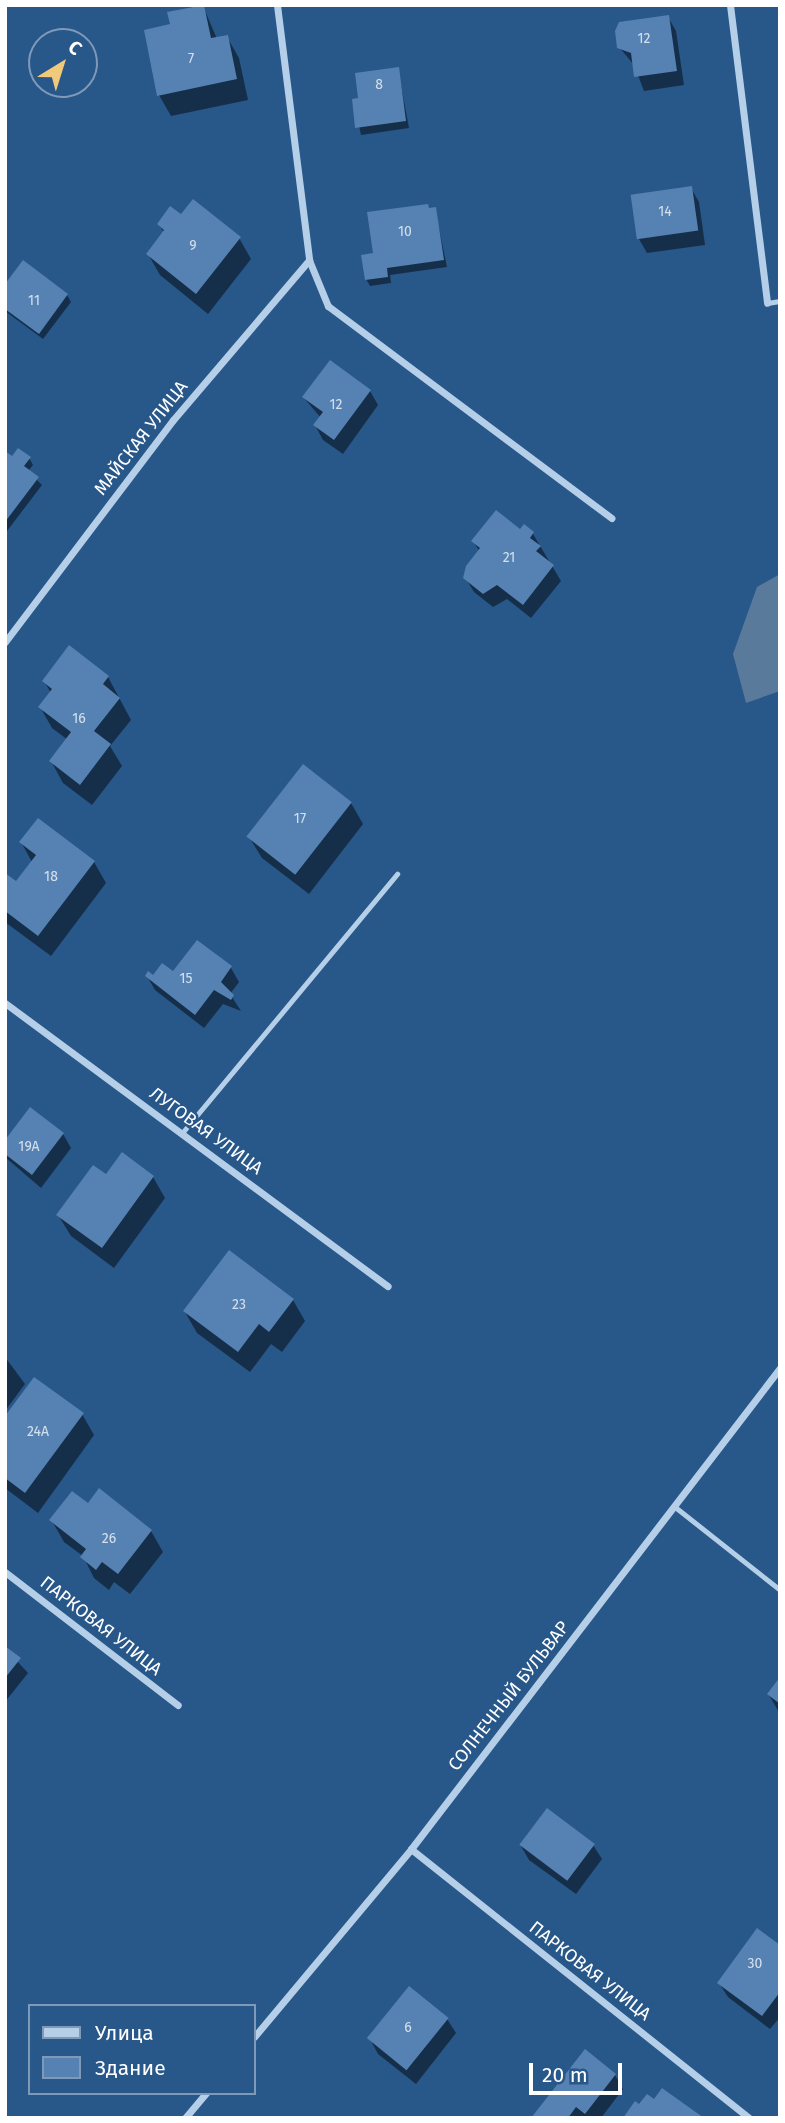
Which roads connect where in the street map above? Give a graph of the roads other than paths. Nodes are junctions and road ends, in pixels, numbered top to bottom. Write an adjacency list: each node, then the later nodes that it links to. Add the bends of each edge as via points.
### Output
1 (276, 5): 3 (street)
2 (730, 5): 5 (street)
3 (310, 260): 6 (street, via 328,306); 7 (street, МАЙСКАЯ УЛИЦА, via 173,420)
4 (780, 301): 5 (lane)
5 (767, 303)
6 (611, 518)
7 (5, 642)
8 (397, 874): 10 (lane)
9 (5, 1003): 10 (street, ЛУГОВАЯ УЛИЦА)
10 (182, 1133): 11 (street, ЛУГОВАЯ УЛИЦА)
11 (388, 1286)
12 (780, 1368): 13 (street, СОЛНЕЧНЫЙ БУЛЬВАР)
13 (675, 1507): 15 (lane); 17 (street, СОЛНЕЧНЫЙ БУЛЬВАР)
14 (5, 1572): 16 (street, ПАРКОВАЯ УЛИЦА)
15 (780, 1590)
16 (178, 1705)
17 (411, 1849): 18 (street, СОЛНЕЧНЫЙ БУЛЬВАР); 21 (street, ПАРКОВАЯ УЛИЦА)
18 (256, 2035)
19 (204, 2095): 20 (street)
20 (186, 2118)
21 (749, 2118)

